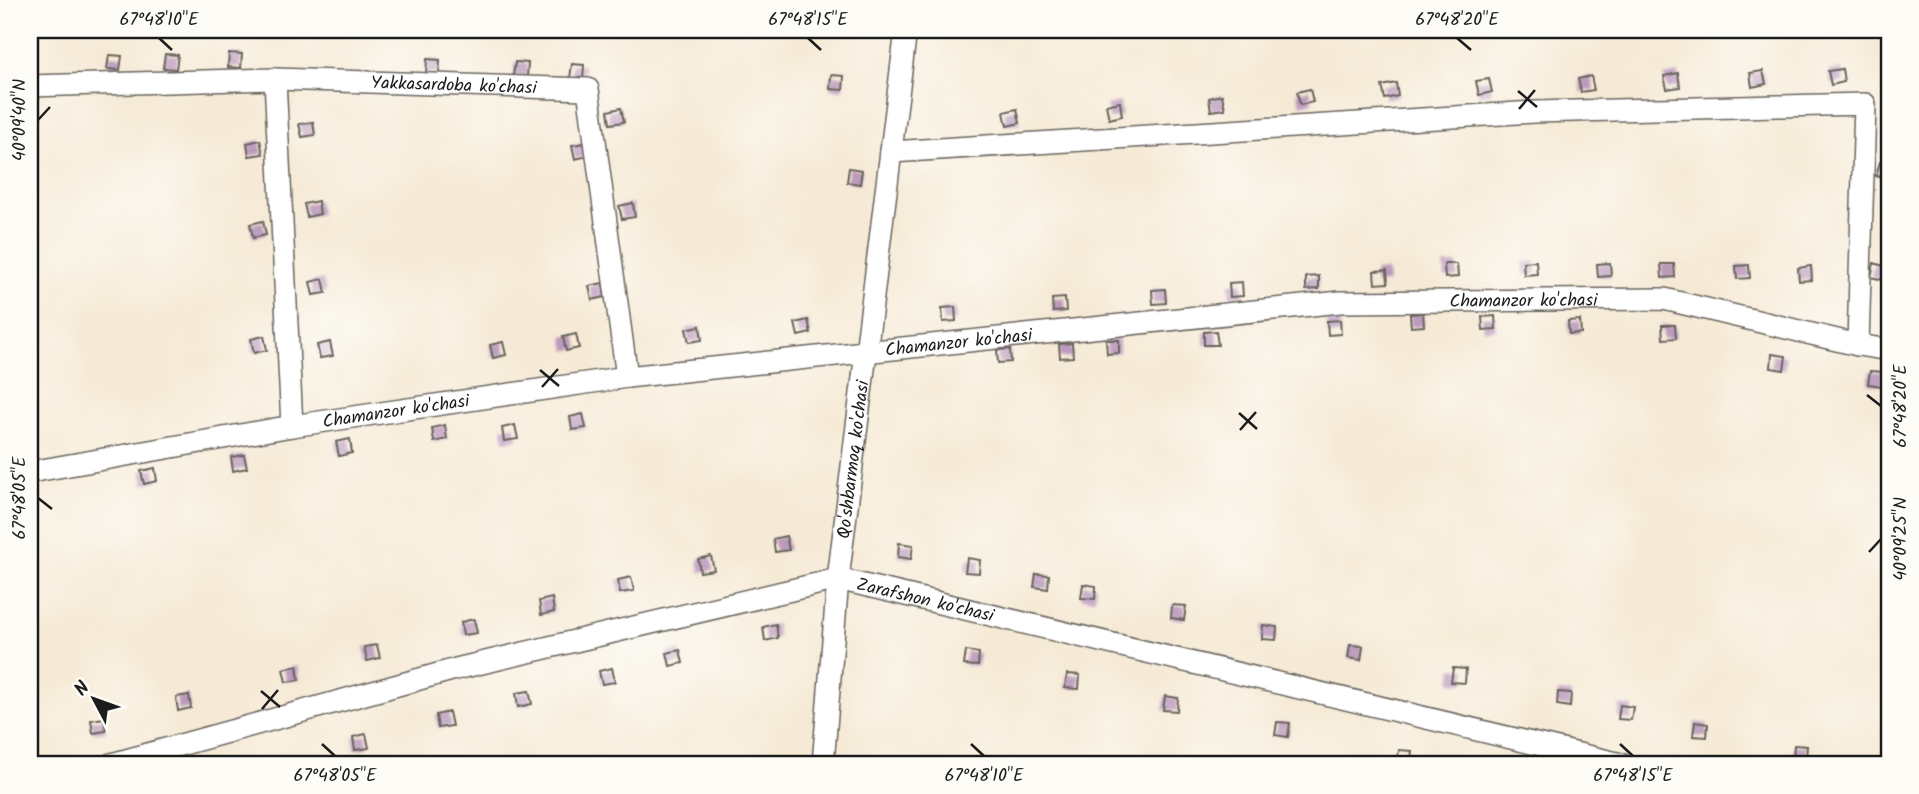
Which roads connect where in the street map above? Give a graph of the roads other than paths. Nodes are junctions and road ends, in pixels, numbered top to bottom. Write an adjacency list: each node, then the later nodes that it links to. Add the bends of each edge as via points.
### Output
1 (906, 30): 4 (street, Qo'shbarmoq ko'chasi)
2 (275, 79): 3 (street, Yakkasardoba ko'chasi); 8 (street, Yakkasardoba ko'chasi, via 588,89); 9 (street)
3 (30, 86)
4 (891, 152): 5 (street, via 1534,112 1865,104); 6 (street, Qo'shbarmoq ko'chasi)
5 (1858, 345): 6 (street, Chamanzor ko'chasi, via 1664,299 1340,302); 7 (street, Chamanzor ko'chasi)
6 (868, 350): 8 (street, Chamanzor ko'chasi); 11 (street, Qo'shbarmoq ko'chasi)
7 (1889, 350)
8 (626, 377): 9 (street, Chamanzor ko'chasi)
9 (292, 426): 10 (street, Chamanzor ko'chasi)
10 (30, 472)
11 (838, 579): 12 (street, Zarafshon ko'chasi, via 456,669); 13 (street, Qo'shbarmoq ko'chasi); 14 (street, Zarafshon ko'chasi)
12 (111, 764)
13 (823, 764)
14 (1621, 764)

